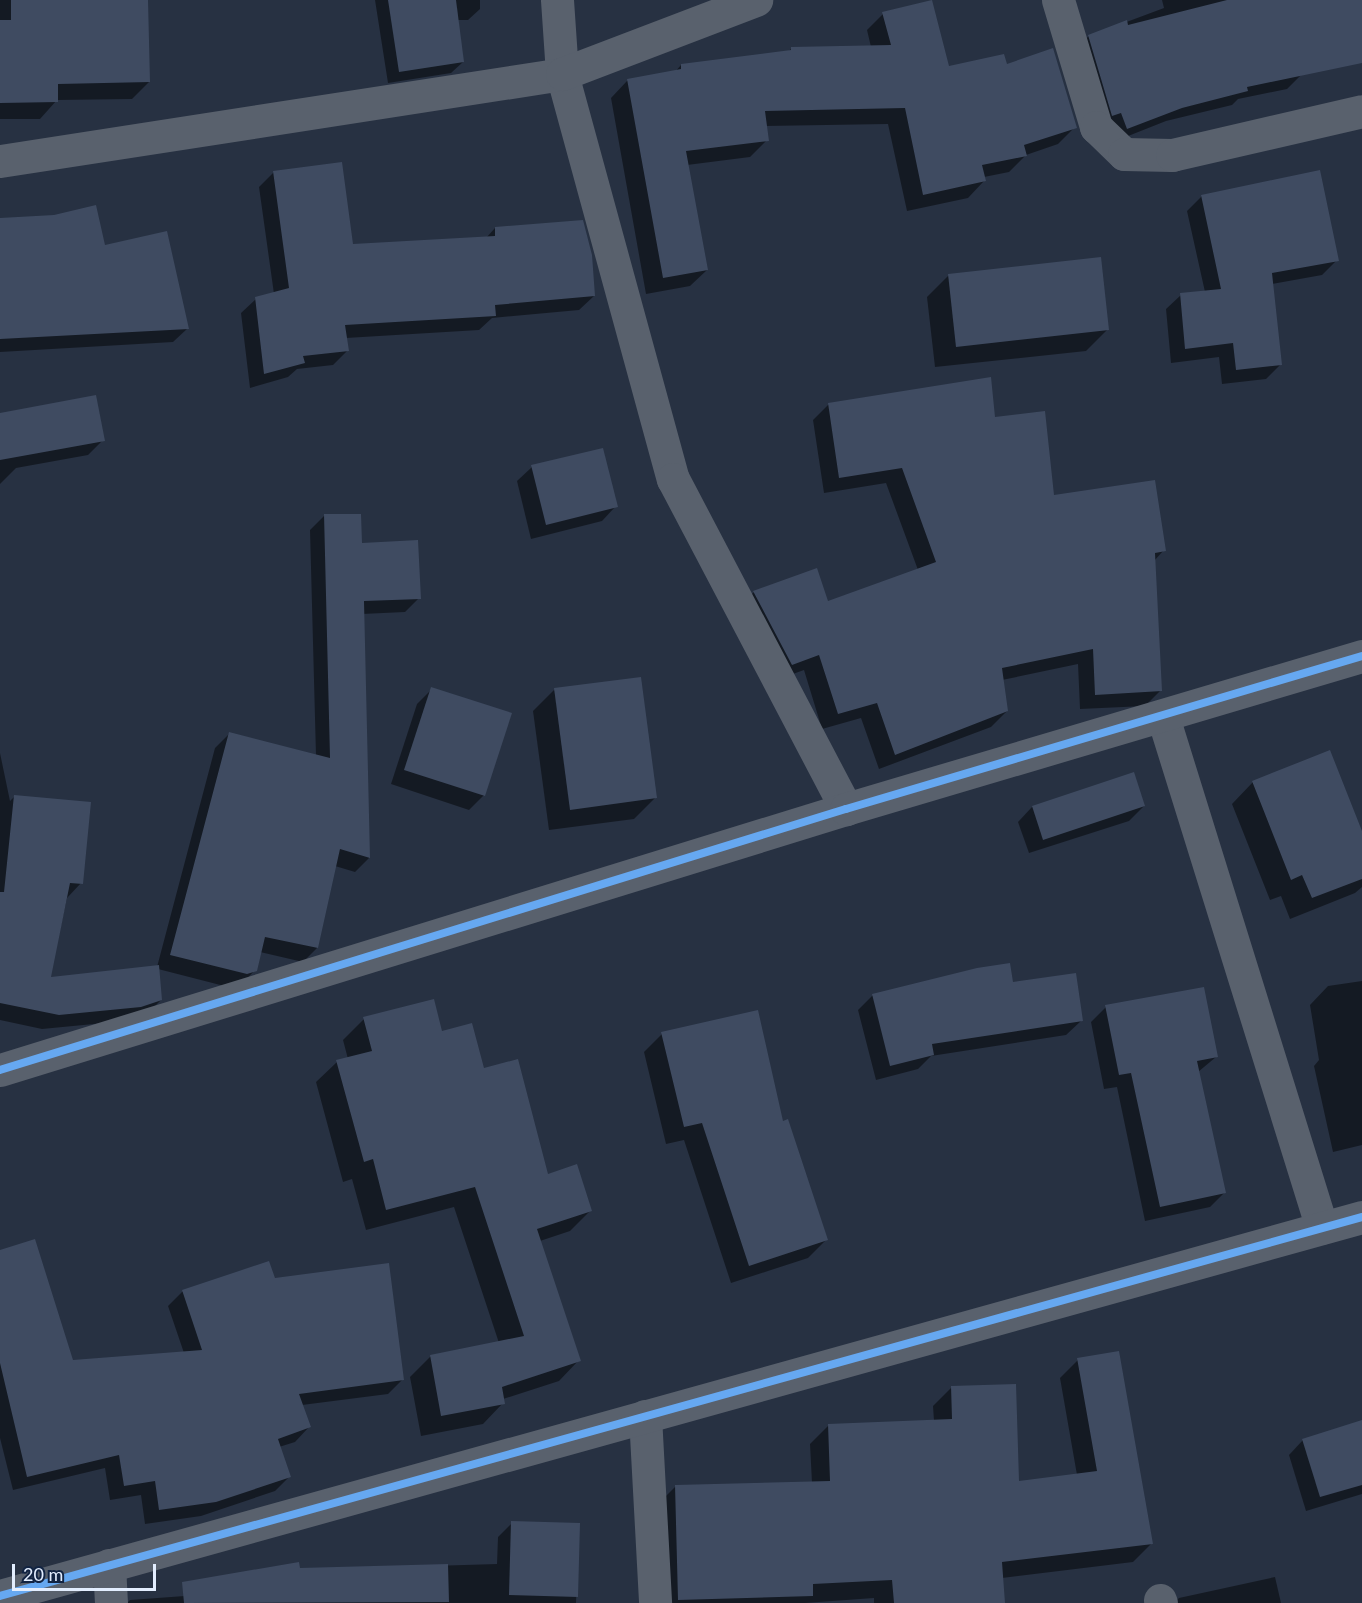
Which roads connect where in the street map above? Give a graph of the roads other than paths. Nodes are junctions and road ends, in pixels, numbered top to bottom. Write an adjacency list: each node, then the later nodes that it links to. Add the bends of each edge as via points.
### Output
1 (557, 0): 4 (street)
2 (756, 0): 4 (street)
3 (1058, 0): 5 (street, via 1096,127 1124,154 1172,155)
4 (562, 74): 6 (street); 9 (street, via 673,479)
5 (1362, 111)
6 (0, 161)
7 (1362, 656): 8 (street)
8 (1163, 717): 9 (street); 12 (street)
9 (846, 809): 10 (street)
10 (0, 1070)
11 (1362, 1218): 12 (street)
12 (1322, 1228): 13 (street)
13 (645, 1416): 14 (street); 17 (street)
14 (109, 1565): 15 (street); 16 (street)
15 (0, 1596)
16 (111, 1603)
17 (655, 1603)

